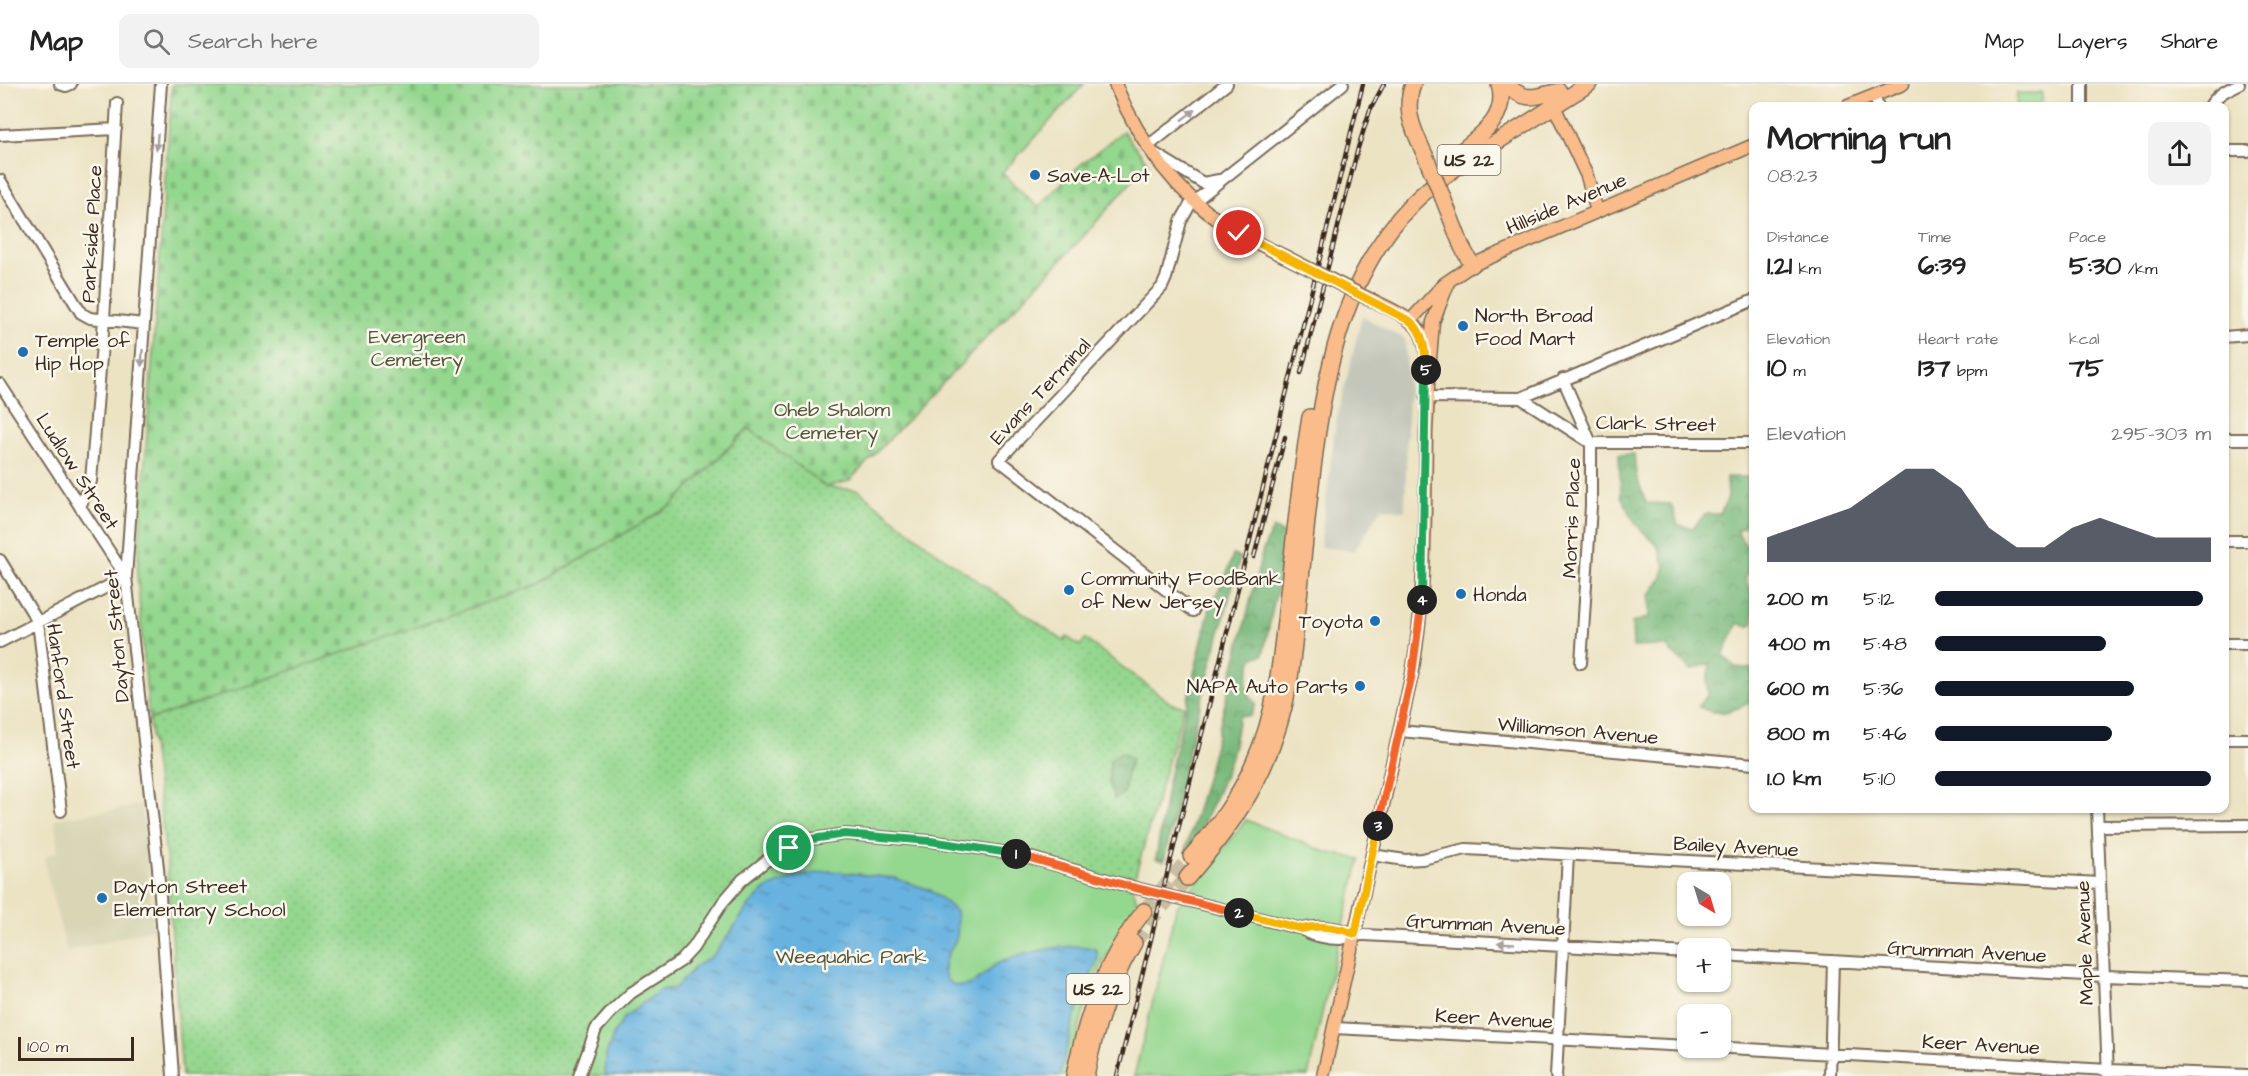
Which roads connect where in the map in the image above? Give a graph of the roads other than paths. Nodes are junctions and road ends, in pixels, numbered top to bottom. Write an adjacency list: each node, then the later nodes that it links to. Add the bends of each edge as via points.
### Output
1 (60, 84): 2 (street)
2 (70, 84)
3 (161, 84): 35 (street, Dayton Street, one-way to 35)
4 (1115, 84): 22 (main road)
5 (1227, 84): 22 (street, one-way to 5)
6 (1343, 84): 26 (street)
7 (1413, 84): 30 (highway, bridge, via 1409,115)
8 (1499, 84): 25 (highway, via 1502,99 1497,116)
9 (1506, 84): 14 (highway, via 1525,98)
10 (1589, 84): 14 (highway, US 22)
11 (1903, 84): 15 (main road)
12 (2082, 84): 16 (street)
13 (2240, 84): 17 (street, via 2225,90)
14 (1561, 94): 25 (highway, US 22); 29 (main road, via 1564,125 1587,176); 69 (highway, US 22, via 1422,195 1393,225 1360,277 1341,326 1321,410 1291,670 1281,720 1248,799 1224,835)
15 (1876, 101)
16 (2082, 102)
17 (2213, 102)
18 (117, 104): 19 (street, Parkside Place)
19 (116, 129): 20 (street); 33 (street, Parkside Place)
20 (0, 135)
21 (1749, 147): 29 (main road, Hillside Avenue)
22 (1151, 149): 26 (street, via 1203,183); 28 (main road)
23 (2229, 151): 24 (street)
24 (2248, 151)
25 (1451, 159): 68 (highway, US 22, via 1390,213 1366,246 1342,295 1329,334 1307,434 1272,708 1242,787 1220,822)
26 (1222, 178): 28 (street)
27 (0, 180): 33 (street, via 81,313)
28 (1194, 201): 34 (main road, bridge, via 1233,230); 52 (street, Evans Terminal, via 1182,217 1166,278 1159,290 999,460)
29 (1597, 211): 30 (main road, Hillside Avenue)
30 (1472, 265): 31 (main road, Hillside Avenue)
31 (1451, 278): 34 (main road, Hillside Avenue); 38 (main road, via 1433,322)
32 (1749, 302): 39 (street)
33 (104, 320): 35 (street); 47 (street, Parkside Place, via 91,481)
34 (1410, 321): 38 (main road, via 1423,341)
35 (144, 324): 51 (street, Dayton Street, one-way to 51)
36 (2248, 335): 37 (street)
37 (2229, 337)
38 (1426, 375): 41 (main road)
39 (1563, 379): 42 (street); 45 (street, Morris Place)
40 (0, 384): 47 (street, Ludlow Street)
41 (1426, 397): 42 (street); 58 (main road, via 1422,603)
42 (1521, 398): 45 (street, Clark Street)
43 (2229, 439): 44 (street)
44 (2248, 439)
45 (1591, 443): 46 (street, Clark Street); 57 (street, Morris Place)
46 (1749, 443)
47 (80, 507): 51 (street, Ludlow Street)
48 (2248, 540): 49 (street)
49 (2229, 541)
50 (0, 560): 53 (street, Hanford Street)
51 (126, 577): 53 (street); 86 (street, Dayton Street, via 158,868)
52 (1193, 611)
53 (38, 622): 54 (street); 62 (street, Hanford Street)
54 (0, 642)
55 (2229, 644): 56 (street)
56 (2248, 644)
57 (1581, 663)
58 (1400, 731): 61 (street, Williamson Avenue); 66 (main road)
59 (2229, 739): 60 (street)
60 (2248, 739)
61 (1749, 764)
62 (61, 811)
63 (2097, 813): 65 (street, Maple Avenue)
64 (2248, 825): 65 (street)
65 (2098, 826): 70 (street, Maple Avenue)
66 (1372, 855): 67 (street, Bailey Avenue, via 1422,859 1466,849); 72 (main road)
67 (1568, 855): 70 (street, Bailey Avenue); 74 (street)
68 (1191, 856)
69 (1187, 878)
70 (2100, 883): 78 (street, Maple Avenue)
71 (1144, 911): 88 (highway, US 22, via 1114,955 1099,987)
72 (1355, 934): 74 (street, Grumman Avenue, one-way to 72); 80 (main road); 87 (street, Grumman Avenue, bridge, via 1343,929 1302,929 1010,853 845,834 812,839 766,861 742,880 681,961 631,993 612,1011 596,1029)
73 (1134, 943): 89 (highway, US 22, via 1103,1008)
74 (1564, 946): 75 (street, Grumman Avenue); 81 (street)
75 (1677, 952)
76 (1731, 956): 77 (street, Grumman Avenue)
77 (1833, 962): 78 (street, Grumman Avenue); 84 (street)
78 (2104, 976): 79 (street, Grumman Avenue); 85 (street, Maple Avenue)
79 (2248, 981)
80 (1334, 1028): 81 (street, Keer Avenue); 90 (main road)
81 (1559, 1039): 82 (street, Keer Avenue); 91 (street)
82 (1677, 1045)
83 (1731, 1048): 84 (street, Keer Avenue)
84 (1832, 1053): 85 (street, Keer Avenue); 92 (street)
85 (2108, 1073): 93 (street, Keer Avenue)
86 (173, 1076)
87 (579, 1076)
88 (1074, 1076)
89 (1086, 1076)
90 (1323, 1076)
91 (1556, 1076)
92 (1830, 1076)
93 (2248, 1076)

